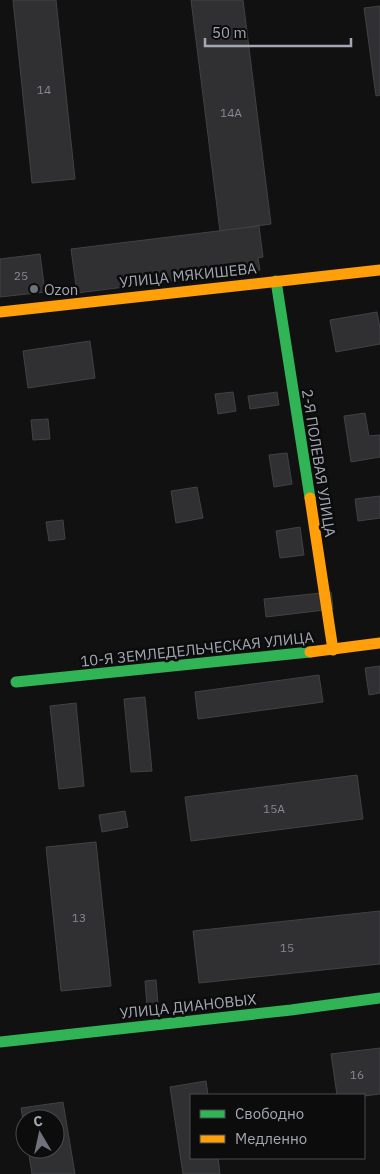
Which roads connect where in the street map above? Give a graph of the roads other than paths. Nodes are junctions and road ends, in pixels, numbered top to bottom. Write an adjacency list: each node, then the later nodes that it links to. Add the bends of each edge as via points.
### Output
1 (380, 270): 2 (street, УЛИЦА МЯКИШЕВА)
2 (276, 281): 3 (street, УЛИЦА МЯКИШЕВА); 5 (street, 2-Я ПОЛЕВАЯ УЛИЦА)
3 (0, 312)
4 (380, 643): 5 (street, 10-Я ЗЕМЛЕДЕЛЬЧЕСКАЯ УЛИЦА)
5 (333, 650): 6 (street, 10-Я ЗЕМЛЕДЕЛЬЧЕСКАЯ УЛИЦА)
6 (16, 682)
7 (380, 998): 8 (street, УЛИЦА ДИАНОВЫХ)
8 (0, 1042)

